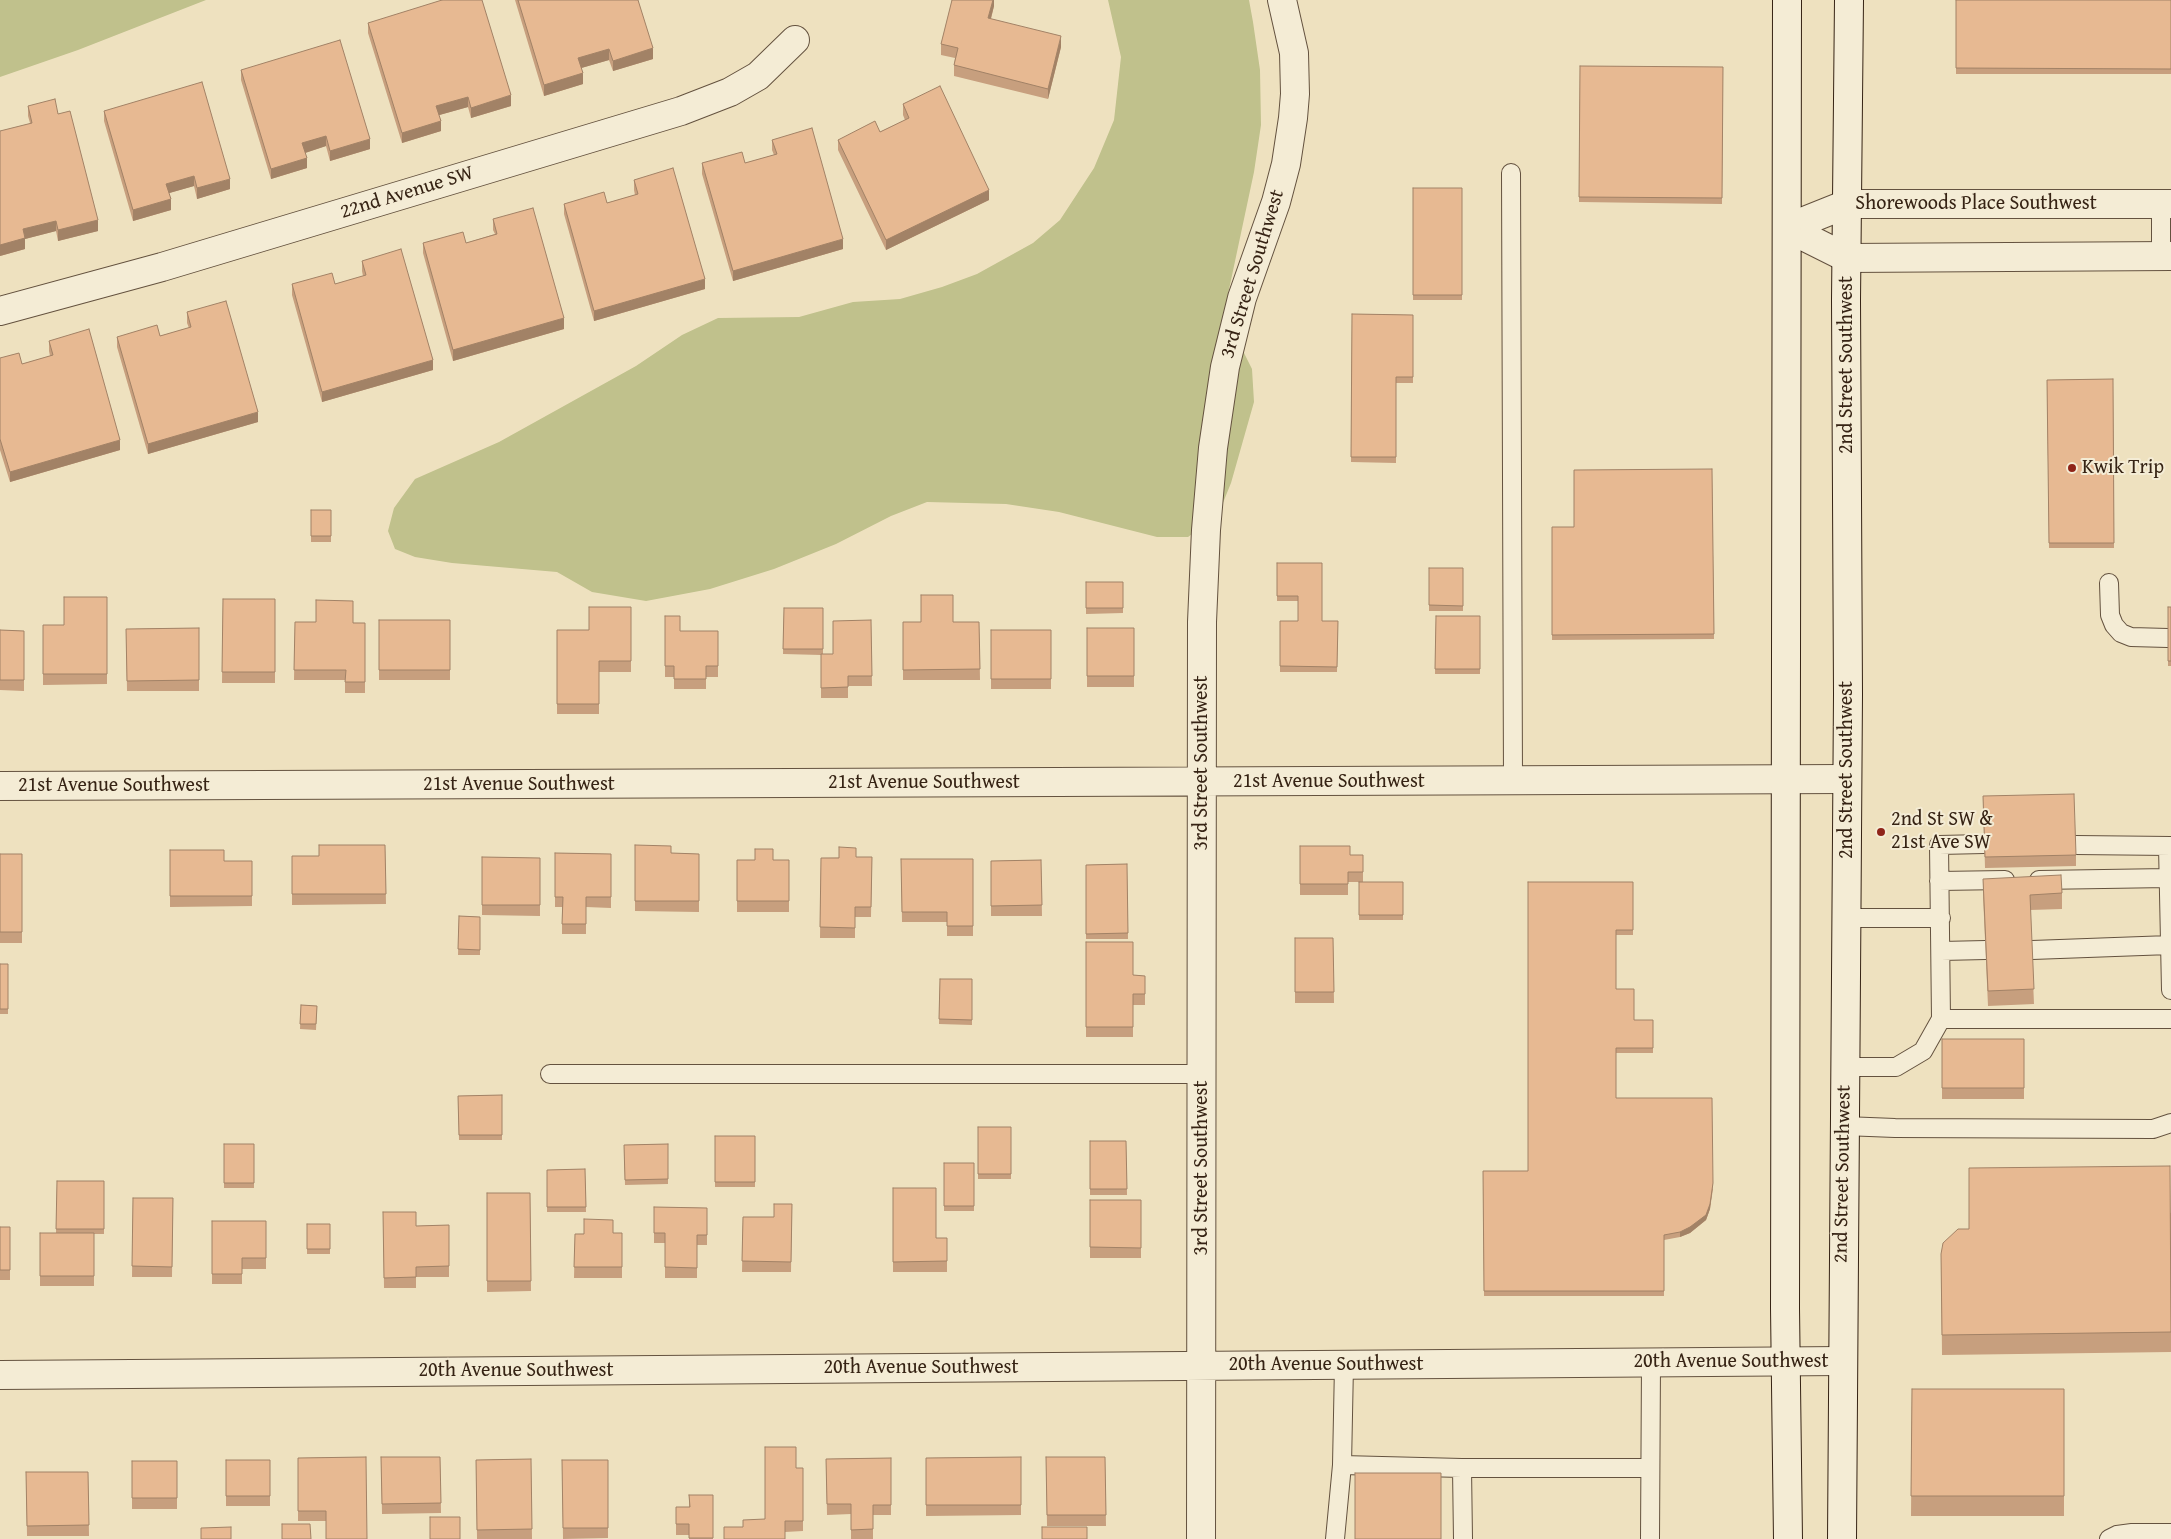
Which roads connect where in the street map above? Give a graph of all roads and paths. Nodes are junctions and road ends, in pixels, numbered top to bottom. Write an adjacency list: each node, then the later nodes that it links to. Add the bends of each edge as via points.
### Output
1 (1282, 0): 17 (street, 3rd Street Southwest, via 1294,53 1293,118 1276,202 1234,327 1215,439 1206,530 1202,622)
2 (1787, 0): 8 (street)
3 (1849, 0): 6 (street, 2nd Street Southwest)
4 (795, 40): 11 (street, 22nd Avenue SW, via 758,76 730,92 681,111 162,267)
5 (1511, 173): 16 (lane)
6 (1847, 204): 7 (street, Shorewoods Place Southwest); 8 (street, Shorewoods Place Southwest); 10 (street, 2nd Street Southwest)
7 (2166, 204): 9 (lane)
8 (1787, 228): 10 (street); 14 (street)
9 (2166, 256): 10 (street)
10 (1847, 258): 15 (street, 2nd Street Southwest)
11 (0, 311)
12 (2109, 583): 13 (lane, via 2110,615 2121,633 2131,637)
13 (2168, 638)
14 (1786, 780): 15 (street, 21st Avenue Southwest); 16 (street, 21st Avenue Southwest); 39 (street)
15 (1847, 780): 24 (street, 2nd Street Southwest)
16 (1513, 781): 17 (street, 21st Avenue Southwest)
17 (1202, 782): 18 (street, 21st Avenue Southwest); 35 (street, 3rd Street Southwest)
18 (0, 786)
19 (1984, 844): 23 (lane, via 1940,845)
20 (2075, 846): 21 (lane)
21 (2169, 846): 22 (lane)
22 (2168, 878): 23 (lane); 26 (lane)
23 (1940, 882): 25 (lane)
24 (1847, 918): 25 (lane); 33 (street, 2nd Street Southwest)
25 (1941, 918): 29 (lane)
26 (2170, 945): 28 (lane); 30 (lane)
27 (1986, 950): 29 (lane)
28 (2032, 950)
29 (1941, 951): 32 (lane)
30 (2171, 990)
31 (2171, 1018): 32 (lane)
32 (1941, 1019): 33 (lane, via 1923,1051 1896,1067)
33 (1844, 1067): 37 (street, 2nd Street Southwest)
34 (550, 1074): 35 (lane)
35 (1201, 1074): 42 (street, 3rd Street Southwest)
36 (2171, 1123): 37 (lane, via 2154,1129)
37 (1844, 1126): 38 (street, 2nd Street Southwest)
38 (1842, 1361): 39 (street, 20th Avenue Southwest); 53 (street, 2nd Street Southwest)
39 (1786, 1362): 40 (street, 20th Avenue Southwest); 52 (street)
40 (1651, 1363): 41 (street, 20th Avenue Southwest); 46 (lane)
41 (1344, 1365): 42 (street, 20th Avenue Southwest); 44 (lane)
42 (1202, 1366): 43 (street, 20th Avenue Southwest); 48 (street, 3rd Street Southwest)
43 (0, 1375)
44 (1342, 1465): 45 (lane); 49 (lane)
45 (1462, 1468): 46 (lane); 50 (lane)
46 (1650, 1468): 51 (lane)
47 (2164, 1535): 54 (lane, via 2132,1533)
48 (1201, 1539)
49 (1335, 1539)
50 (1463, 1539)
51 (1650, 1539)
52 (1788, 1539)
53 (1842, 1539)
54 (2109, 1539)

